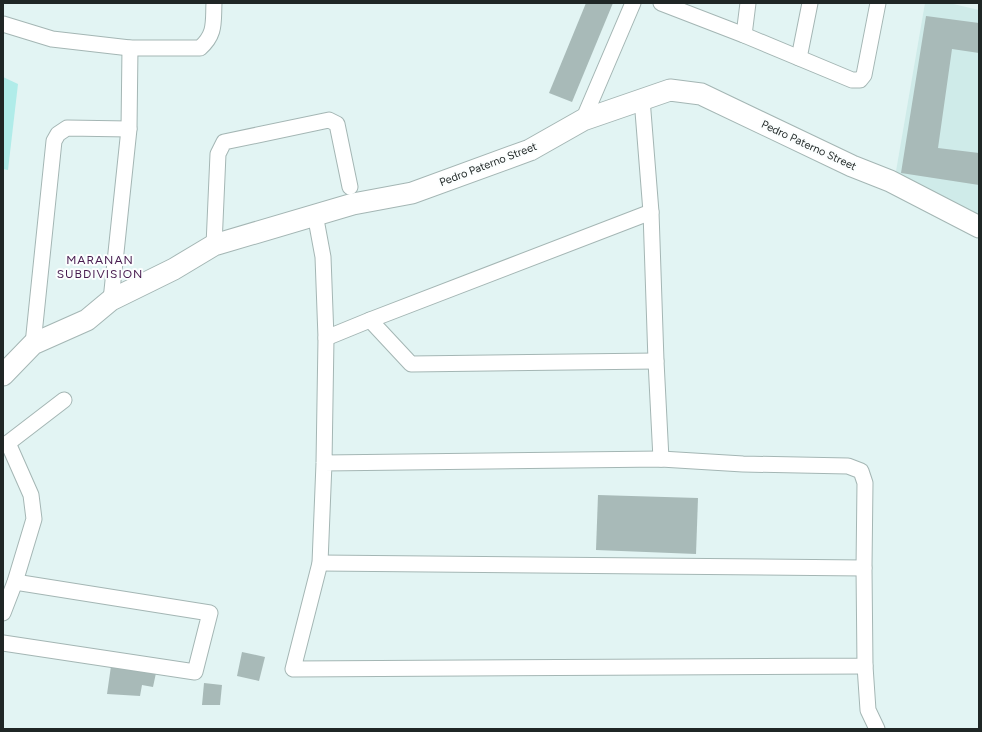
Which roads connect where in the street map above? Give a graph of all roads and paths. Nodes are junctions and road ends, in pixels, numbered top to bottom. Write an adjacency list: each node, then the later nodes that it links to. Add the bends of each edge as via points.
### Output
1 (214, 3): 9 (street, via 212,28 208,40 200,48)
2 (633, 3): 12 (street)
3 (661, 3): 8 (street)
4 (748, 3): 8 (street)
5 (810, 3): 10 (street)
6 (878, 3): 10 (street, via 864,75 860,80 852,80)
7 (3, 24): 9 (street, via 52,40)
8 (744, 34): 10 (street)
9 (130, 48): 13 (street)
10 (799, 58)
11 (642, 99): 12 (street, Pedro Paterno Street); 15 (street); 17 (street, Pedro Paterno Street, via 670,90 701,94 852,166 890,181)
12 (582, 120): 16 (street, Pedro Paterno Street, via 530,150 412,193)
13 (129, 130): 19 (street); 22 (street, via 66,128 54,141)
14 (350, 187): 18 (street, via 337,124 330,120 224,142 218,154)
15 (650, 212): 20 (street); 23 (street)
16 (316, 214): 18 (street, Pedro Paterno Street); 21 (street, via 323,257)
17 (979, 227)
18 (214, 244): 19 (street, Pedro Paterno Street, via 174,269)
19 (111, 300): 22 (street, Pedro Paterno Street, via 87,320)
20 (370, 320): 21 (street); 23 (street, via 411,364)
21 (326, 338): 28 (street)
22 (34, 344): 24 (street, Pedro Paterno Street)
23 (656, 361): 27 (street)
24 (3, 375)
25 (64, 400): 26 (street)
26 (5, 444): 31 (street, via 31,494 34,519)
27 (661, 459): 28 (street); 30 (street, via 848,466 861,470 865,483)
28 (324, 462): 29 (street)
29 (320, 563): 30 (street); 34 (street, via 293,669)
30 (864, 568): 34 (street)
31 (15, 582): 32 (street); 33 (street, via 210,613 195,672)
32 (3, 613)
33 (3, 644)
34 (865, 666): 35 (street, via 868,710)
35 (878, 729)

